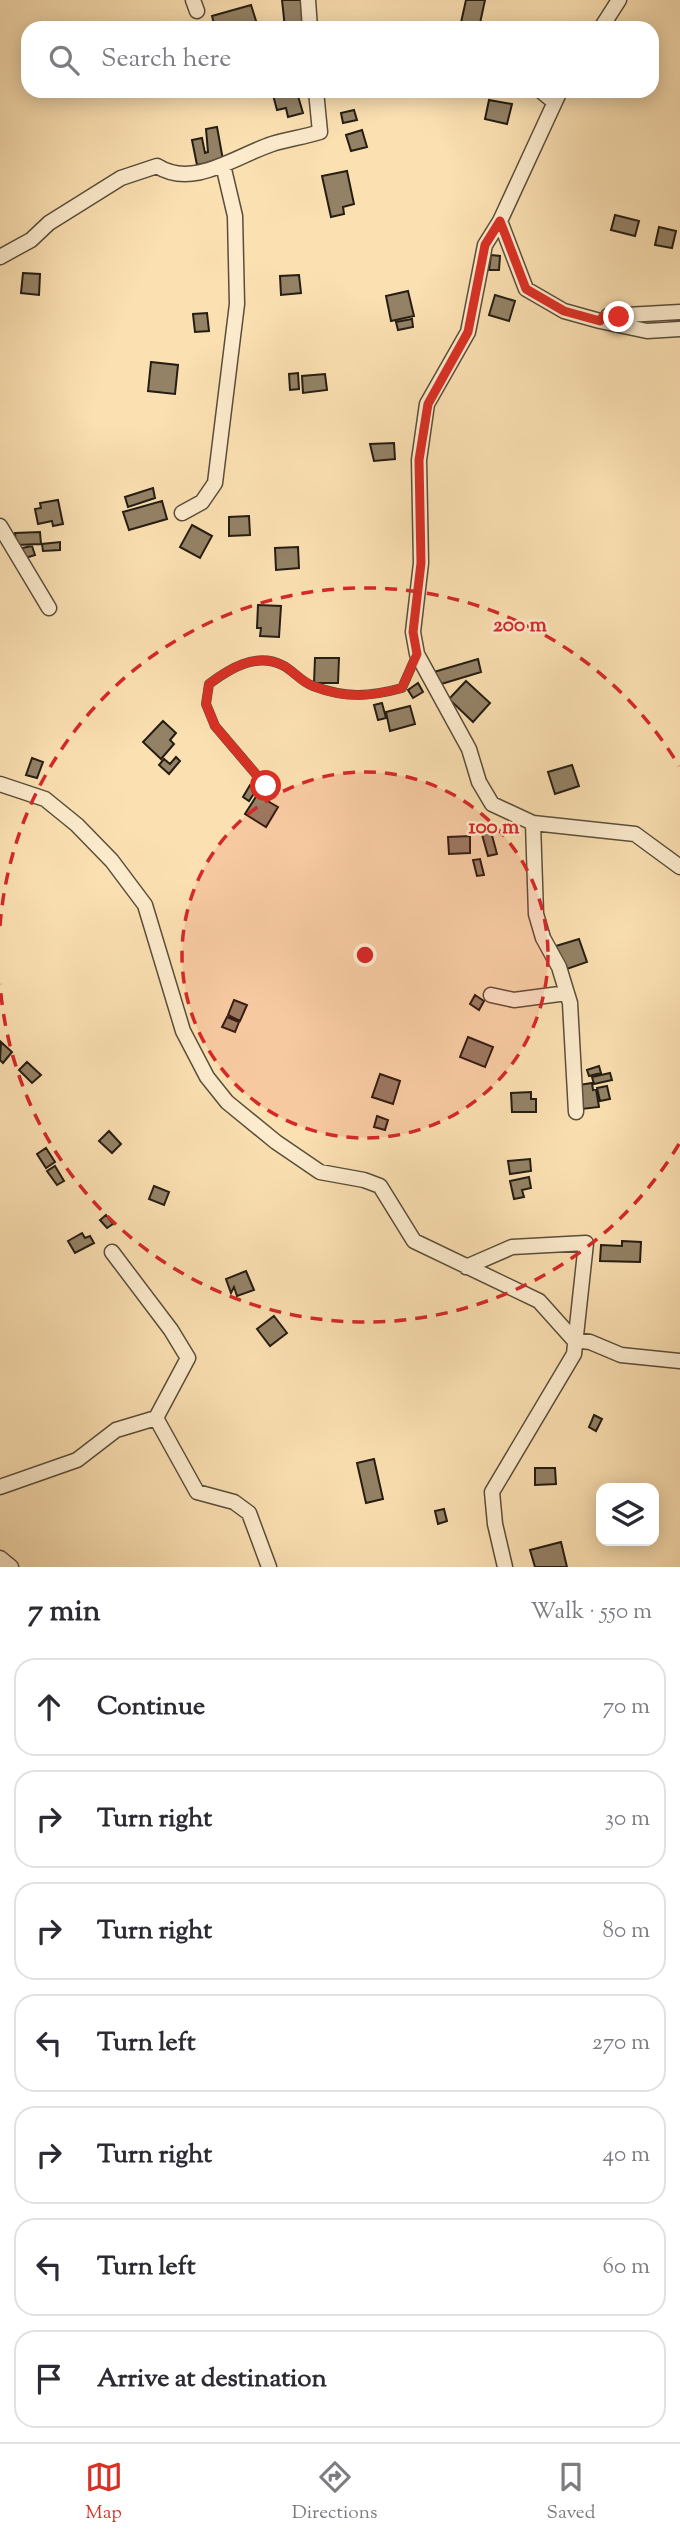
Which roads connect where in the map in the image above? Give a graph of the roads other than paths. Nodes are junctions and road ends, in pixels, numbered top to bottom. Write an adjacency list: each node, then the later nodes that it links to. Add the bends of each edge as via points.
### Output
1 (308, 0): 3 (street)
2 (619, 0): 4 (street)
3 (310, 21)
4 (606, 21)
5 (317, 98): 7 (street, via 320,132 272,144)
6 (556, 98): 8 (street)
7 (223, 164): 9 (street, via 196,174 166,172 157,166 121,178); 13 (street, via 235,216 237,304 215,483 202,502)
8 (500, 221): 11 (street, via 526,289 564,311); 16 (street, via 485,245 468,332 428,404 419,460 421,563 413,632)
9 (0, 257)
10 (680, 312): 11 (street, via 603,316)
11 (600, 321): 12 (street, via 648,331)
12 (680, 329)
13 (182, 513)
14 (0, 526): 15 (street)
15 (49, 608)
16 (417, 654): 18 (lane, via 402,688 373,696 339,695 309,685 282,664 257,659 226,671 209,684 206,704 215,726); 19 (street, via 492,804)
17 (0, 784): 25 (street, via 46,799 112,861 145,905 183,1031 207,1077 227,1102 320,1172 380,1186 414,1241)
18 (266, 786)
19 (533, 823): 20 (street, via 635,834); 21 (street, via 536,914)
20 (680, 867)
21 (568, 993): 22 (street, via 514,1000); 23 (street)
22 (491, 995)
23 (576, 1112)
24 (112, 1252): 28 (street, via 188,1357)
25 (466, 1267): 26 (street, via 539,1301); 26 (street, via 512,1247 586,1243)
26 (574, 1340): 27 (street, via 621,1355); 33 (street, via 574,1354 492,1492)
27 (680, 1362)
28 (156, 1418): 29 (street, via 116,1430 77,1460); 32 (street, via 197,1492 234,1502 249,1513)
29 (0, 1487)
30 (0, 1558): 31 (street)
31 (11, 1567)
32 (269, 1567)
33 (505, 1567)

